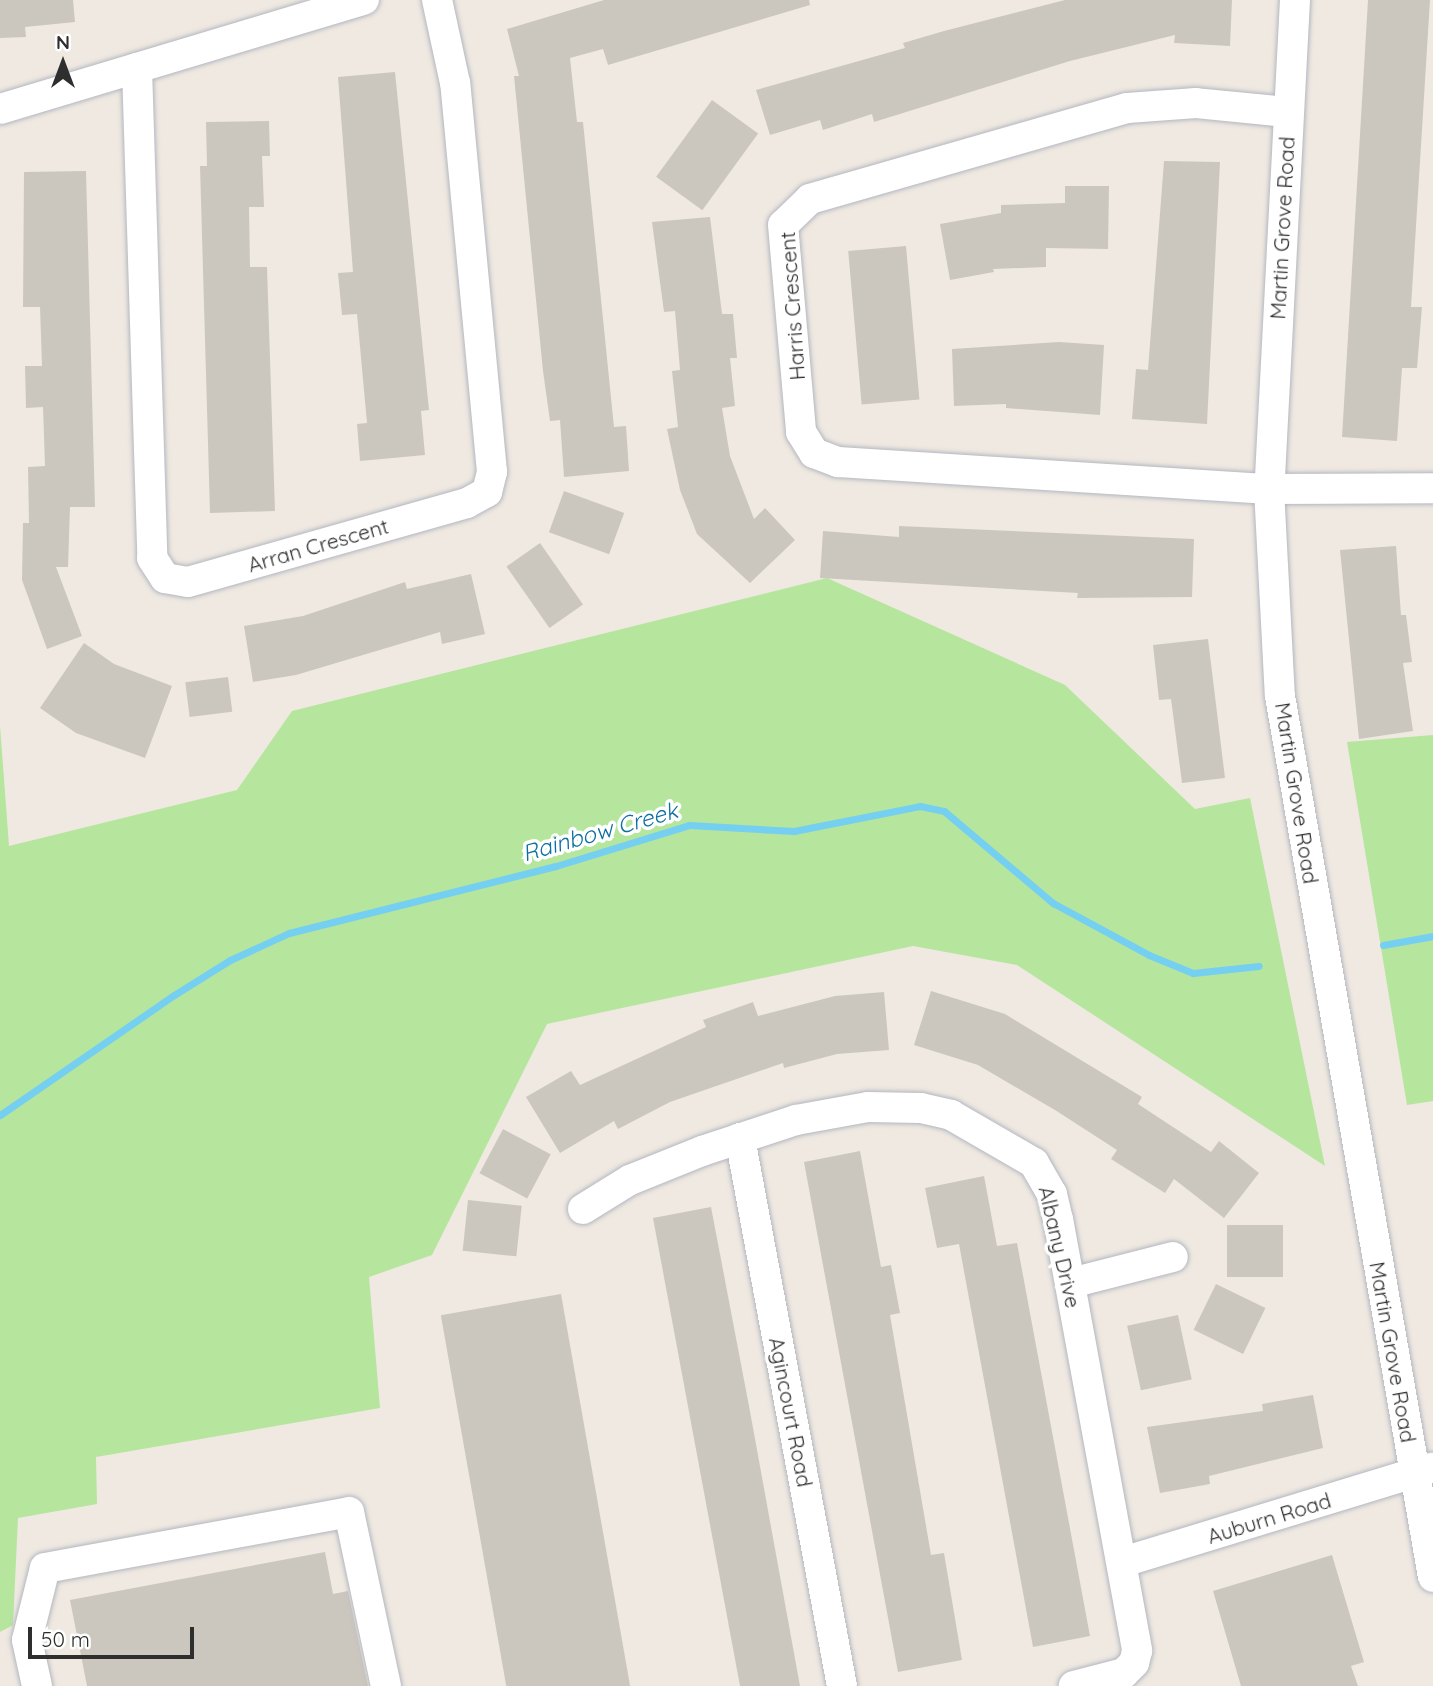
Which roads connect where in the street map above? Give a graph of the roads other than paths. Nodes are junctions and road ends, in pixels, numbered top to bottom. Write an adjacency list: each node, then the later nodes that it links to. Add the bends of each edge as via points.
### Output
1 (364, 0): 4 (street)
2 (438, 0): 4 (street, Arran Crescent, via 455,83 492,472 486,492 467,503 188,582 165,578 152,558)
3 (1295, 0): 6 (street, Martin Grove Road)
4 (137, 68): 5 (street)
5 (0, 109)
6 (1287, 112): 8 (street, Martin Grove Road); 8 (street, Harris Crescent, via 1196,103 1127,108 810,199 783,225 801,432 814,453 838,463)
7 (1433, 488): 8 (street)
8 (1269, 489): 13 (street, Martin Grove Road, via 1280,696 1289,759)
9 (740, 1138): 10 (street, Albany Drive, via 630,1180); 12 (street, Albany Drive, via 796,1120 868,1107 921,1108 950,1115 1015,1149 1044,1177); 18 (street, Agincourt Road)
10 (583, 1209)
11 (1173, 1257): 12 (street)
12 (1071, 1283): 14 (street, Albany Drive)
13 (1424, 1470): 14 (street, Auburn Road); 15 (street, Martin Grove Road)
14 (1123, 1562): 19 (street, Albany Drive, via 1136,1639 1134,1664 1114,1678)
15 (1433, 1577)
16 (37, 1686): 17 (street, via 27,1640 45,1568 349,1512)
17 (386, 1686)
18 (842, 1686)
19 (1074, 1686)

